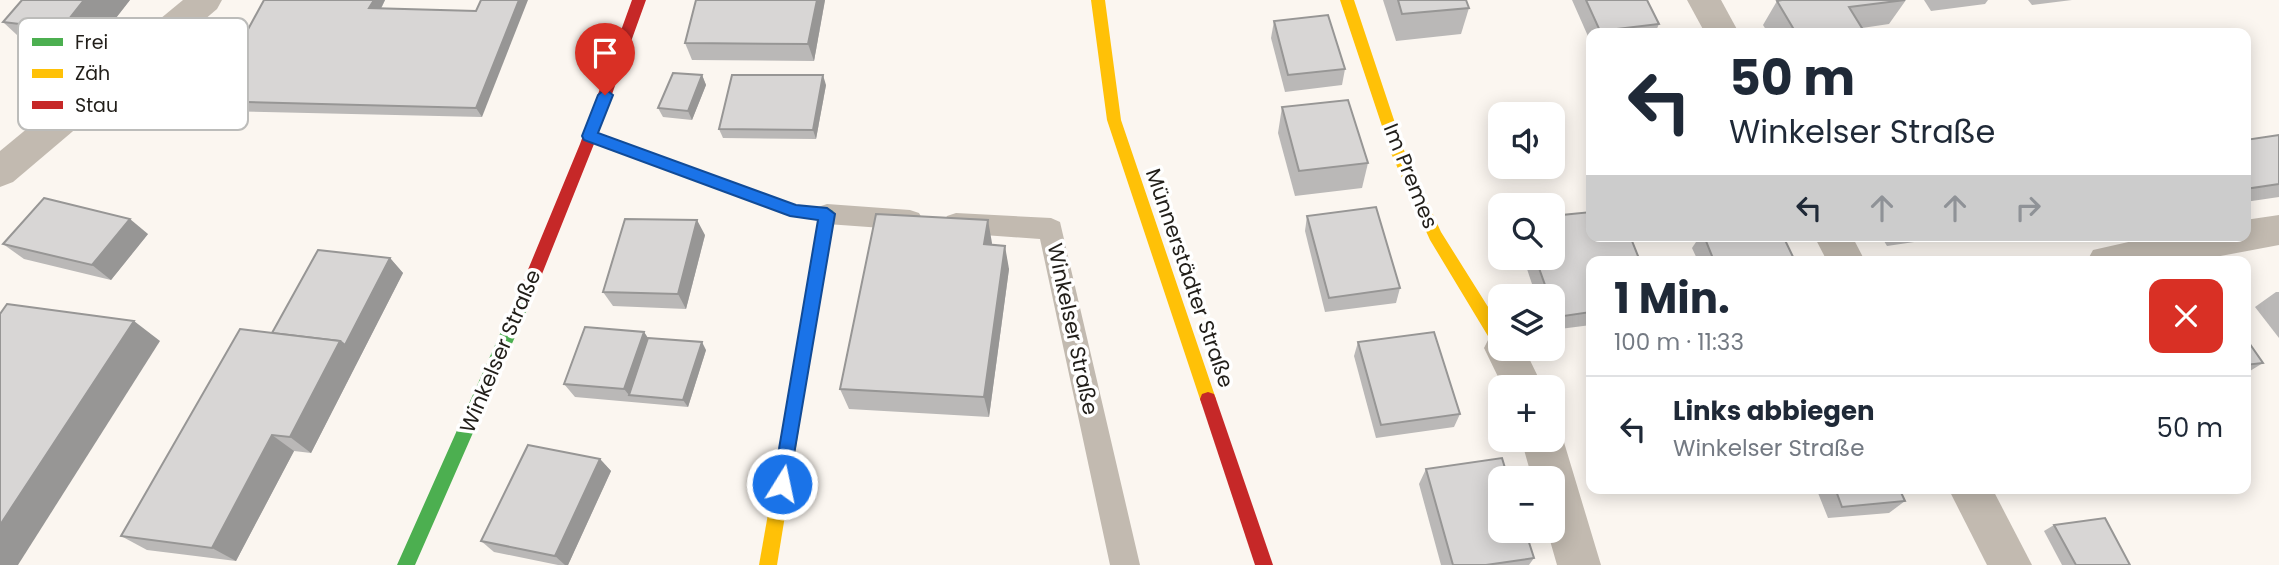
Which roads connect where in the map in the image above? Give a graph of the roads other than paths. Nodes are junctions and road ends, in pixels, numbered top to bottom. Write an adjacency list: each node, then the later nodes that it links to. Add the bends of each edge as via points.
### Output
1 (205, 0): 6 (street)
2 (639, 0): 9 (street, Winkelser Straße)
3 (1098, 0): 22 (street, Münnerstädter Straße, via 1114,120)
4 (1347, 0): 16 (street, Im Premes, via 1398,153 1435,234)
5 (1703, 0): 7 (street)
6 (184, 18)
7 (1719, 28)
8 (50, 130): 10 (street)
9 (589, 136): 11 (street, Winkelser Straße, via 796,211); 19 (street, Winkelser Straße, via 492,374)
10 (0, 172)
11 (827, 214): 20 (street); 21 (lane, Winkelser Straße, via 1051,229)
12 (2279, 230): 13 (street)
13 (2251, 235)
14 (2211, 242): 15 (street)
15 (2134, 256)
16 (1488, 321)
17 (1546, 452): 23 (street)
18 (1972, 494): 24 (street)
19 (406, 565)
20 (768, 565)
21 (1125, 565)
22 (1264, 565)
23 (1579, 565)
24 (2010, 565)

